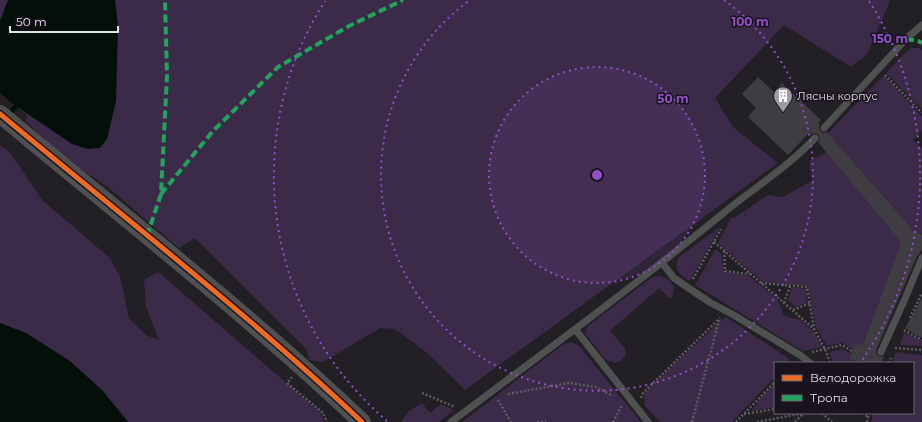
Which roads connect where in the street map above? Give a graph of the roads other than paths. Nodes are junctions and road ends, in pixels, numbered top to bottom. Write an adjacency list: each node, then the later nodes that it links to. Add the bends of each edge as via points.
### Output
1 (922, 25): 3 (lane)
2 (0, 114): 10 (street, via 181,262)
3 (824, 128)
4 (815, 138): 6 (lane, via 774,175)
5 (922, 258): 8 (lane)
6 (662, 263): 7 (lane); 9 (lane, via 674,278 711,303)
7 (575, 329): 11 (lane); 12 (lane)
8 (880, 352)
9 (809, 362)
10 (362, 422)
11 (451, 422)
12 (648, 422)

